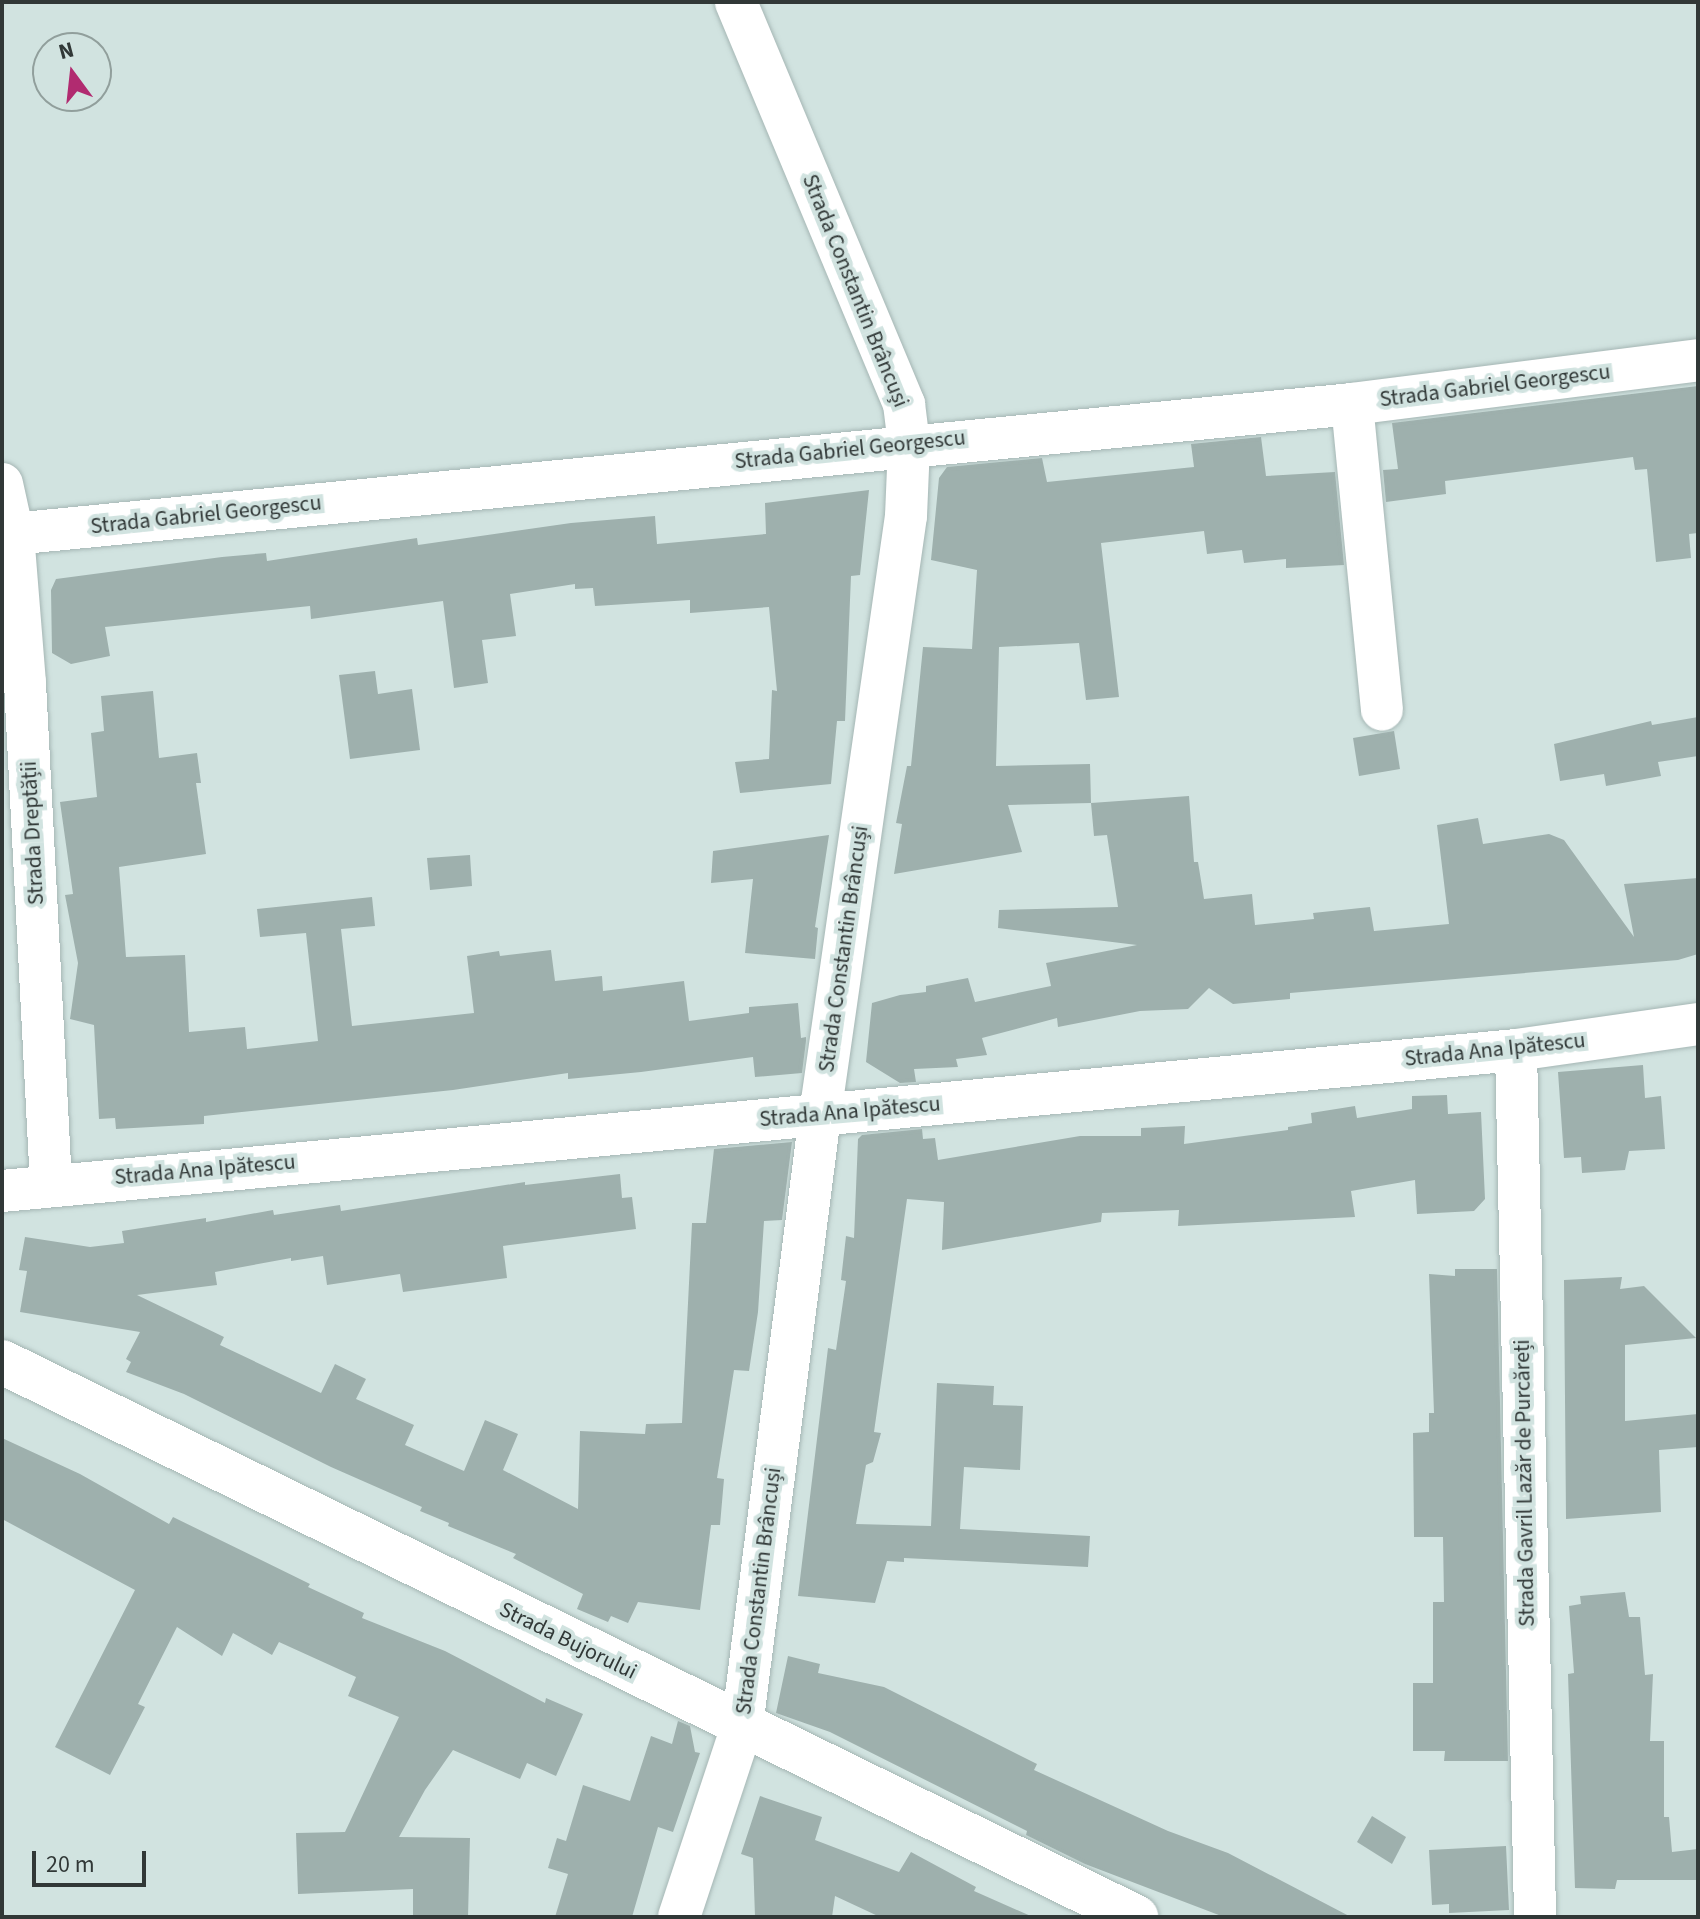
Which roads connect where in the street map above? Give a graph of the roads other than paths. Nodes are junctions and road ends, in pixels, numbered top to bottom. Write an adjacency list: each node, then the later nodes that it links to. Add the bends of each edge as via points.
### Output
1 (736, 2): 4 (street, Strada Constantin Brâncuși, via 904,404)
2 (1698, 360): 3 (street, Strada Gabriel Georgescu)
3 (1352, 404): 4 (street, Strada Gabriel Georgescu); 7 (street)
4 (909, 444): 6 (street, Strada Gabriel Georgescu); 10 (street, Strada Constantin Brâncuși, via 906,516)
5 (2, 484): 6 (street, Strada Dreptății)
6 (8, 535): 11 (street, Strada Dreptății, via 25,683)
7 (1382, 710)
8 (1698, 1024): 9 (street, Strada Ana Ipătescu)
9 (1516, 1050): 10 (street, Strada Ana Ipătescu); 17 (street, Strada Gavril Lazăr de Purcăreți)
10 (820, 1115): 11 (street, Strada Ana Ipătescu); 14 (street, Strada Constantin Brâncuși)
11 (51, 1184): 12 (street, Strada Ana Ipătescu)
12 (2, 1191)
13 (2, 1362): 14 (street, Strada Bujorului)
14 (742, 1726): 15 (street, Strada Constantin Brâncuși); 16 (street, Strada Bujorului)
15 (679, 1917)
16 (1136, 1917)
17 (1535, 1917)

